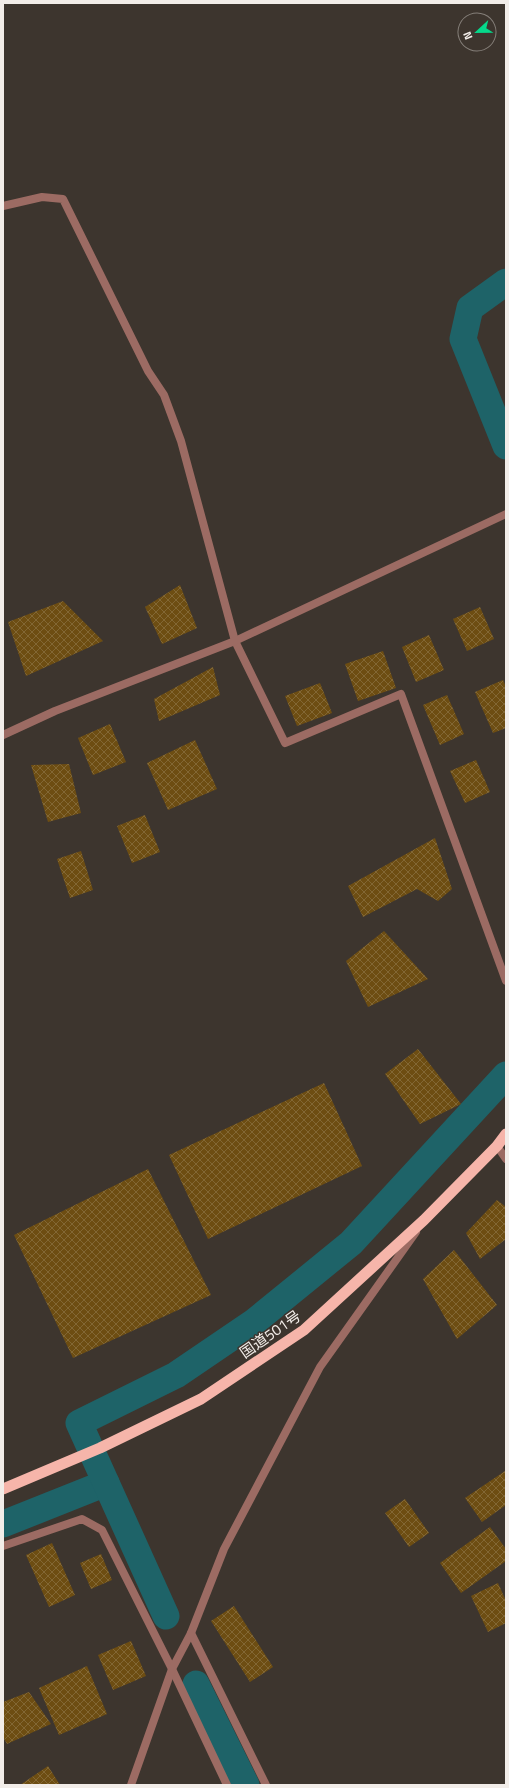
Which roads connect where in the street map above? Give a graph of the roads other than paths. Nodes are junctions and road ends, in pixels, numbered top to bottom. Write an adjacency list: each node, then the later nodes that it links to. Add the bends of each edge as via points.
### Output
1 (3, 206): 3 (street, via 42,197 63,199 148,371 164,395 181,441)
2 (506, 514): 3 (street)
3 (235, 641): 4 (street, via 55,711); 5 (street, via 284,743 401,694)
4 (3, 735)
5 (506, 982)
6 (506, 1134): 7 (highway, 国道501号)
7 (497, 1146): 8 (street); 9 (highway, 国道501号)
8 (506, 1159)
9 (424, 1220): 10 (highway, 国道501号, via 304,1330 201,1399 100,1448); 12 (street, via 320,1367 224,1549)
10 (3, 1489)
11 (3, 1546): 13 (street, via 82,1519 102,1530)
12 (190, 1633): 13 (street); 16 (street)
13 (172, 1670): 14 (street); 15 (street)
14 (131, 1785)
15 (227, 1785)
16 (266, 1785)

